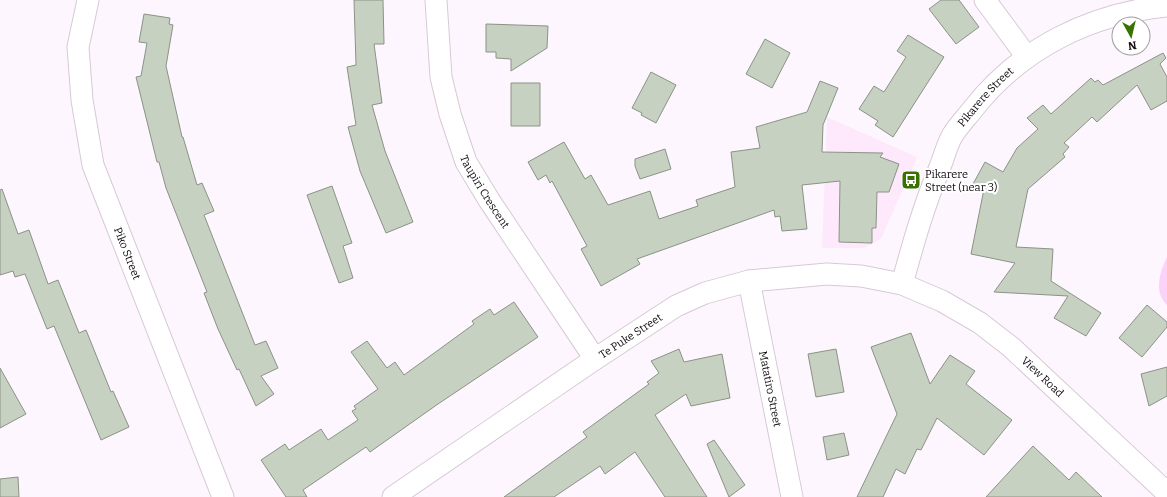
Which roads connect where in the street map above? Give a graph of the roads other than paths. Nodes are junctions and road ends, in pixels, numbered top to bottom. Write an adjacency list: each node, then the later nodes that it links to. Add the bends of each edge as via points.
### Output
1 (88, 0): 10 (street, Piko Street, via 78,47 82,100 92,165)
2 (436, 0): 8 (street, Taupiri Crescent, via 441,77 466,162)
3 (985, 0): 5 (street)
4 (1167, 6): 5 (street, Pikarere Street, via 1096,20 1053,40)
5 (1027, 57): 7 (street, Pikarere Street, via 990,88 953,135 925,204)
6 (749, 281): 7 (street, Te Puke Street, via 826,274 862,276); 8 (street, Te Puke Street, via 705,293 676,306); 12 (street, Matatiro Street)
7 (902, 284): 9 (street, View Road, via 942,301 987,328 1011,347)
8 (595, 359): 11 (street, Te Puke Street)
9 (1167, 493)
10 (223, 497)
11 (393, 497)
12 (792, 497)

